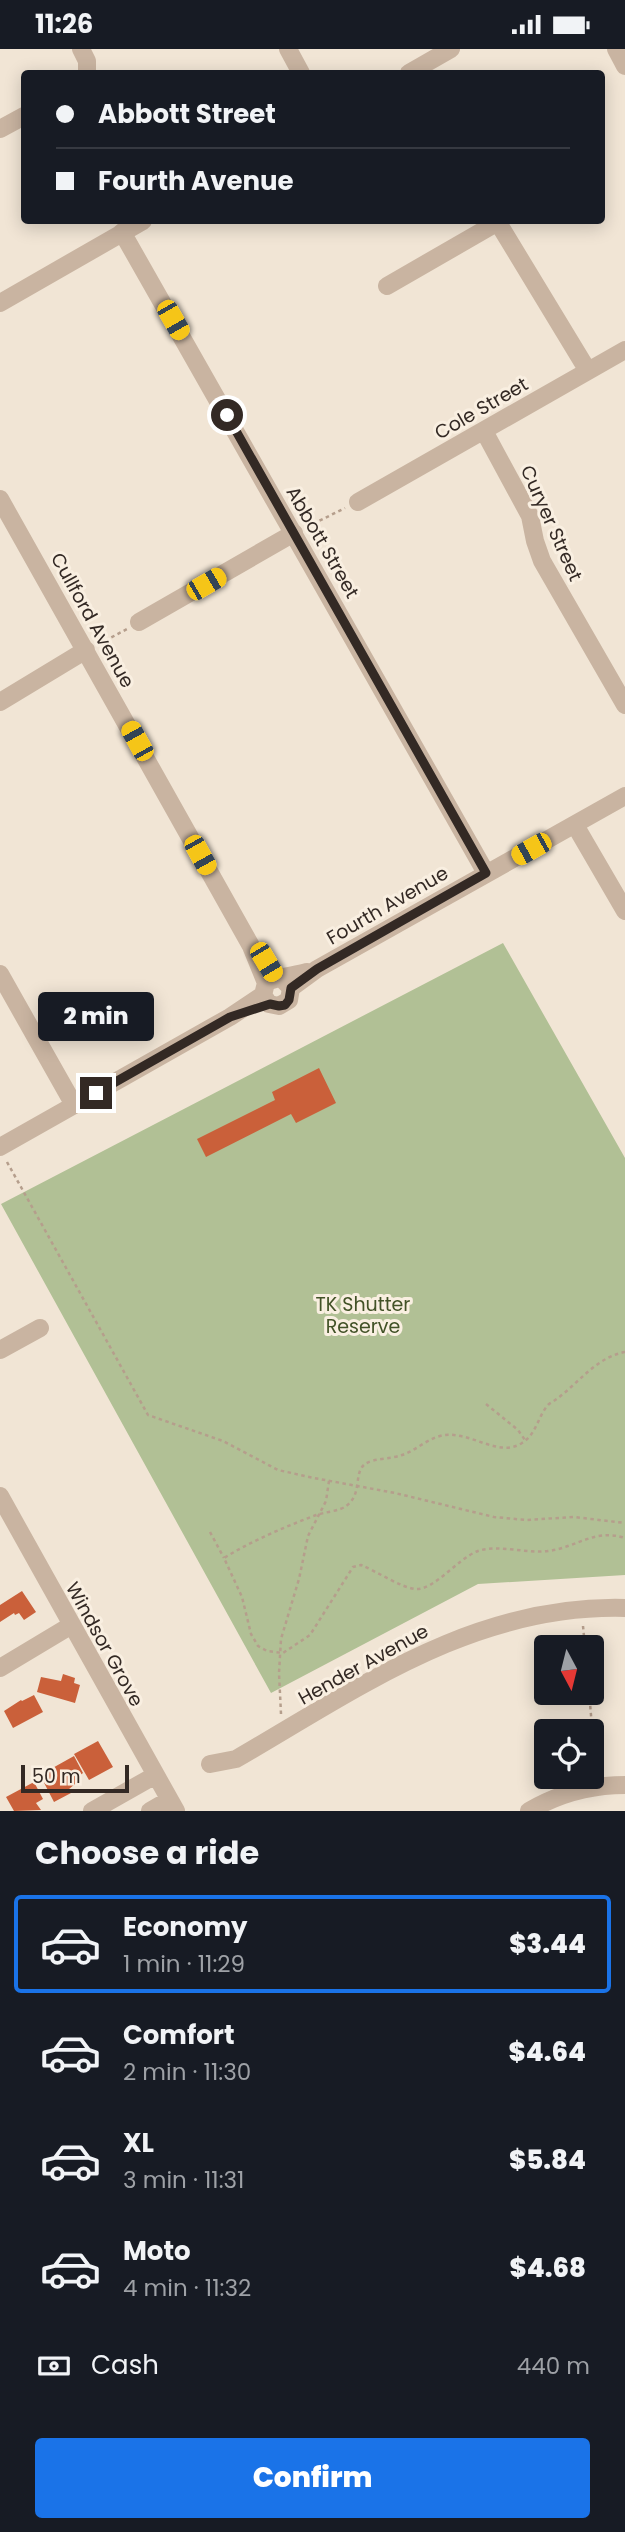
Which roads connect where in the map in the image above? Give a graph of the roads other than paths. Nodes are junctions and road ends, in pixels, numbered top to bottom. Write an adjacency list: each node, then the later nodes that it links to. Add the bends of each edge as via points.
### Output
1 (81, 49): 6 (street)
2 (288, 49): 7 (street)
3 (451, 49): 8 (street)
4 (616, 49): 5 (street)
5 (625, 66)
6 (87, 70)
7 (300, 70)
8 (416, 70)
9 (21, 118): 10 (street)
10 (0, 129)
11 (137, 224): 14 (street)
12 (493, 224): 15 (street)
13 (500, 224): 18 (street)
14 (122, 232): 16 (street); 22 (street, Abbott Street)
15 (387, 286)
16 (0, 303)
17 (625, 350): 18 (street, Cole Street)
18 (588, 371): 19 (street, Cole Street)
19 (484, 431): 21 (street, Cole Street); 26 (street, Curyer Street, via 530,516 542,561)
20 (0, 499): 24 (street, Cullford Avenue)
21 (358, 502)
22 (295, 533): 23 (street); 29 (street, Abbott Street)
23 (139, 622)
24 (86, 650): 25 (street); 32 (street, Cullford Avenue)
25 (0, 702)
26 (625, 705)
27 (625, 796): 28 (street, Fourth Avenue)
28 (575, 825): 29 (street, Fourth Avenue); 30 (street)
29 (486, 873): 32 (street, Fourth Avenue)
30 (625, 911)
31 (0, 974): 33 (street)
32 (275, 988): 33 (street, Fourth Avenue)
33 (74, 1105): 34 (street, Fourth Avenue)
34 (2, 1153)
35 (40, 1328): 36 (street)
36 (0, 1350)
37 (0, 1496): 39 (street, Windsor Grove)
38 (625, 1608): 41 (street, Hender Avenue, via 534,1616 438,1645 236,1759)
39 (70, 1626): 40 (street); 42 (street, Windsor Grove)
40 (0, 1668)
41 (211, 1764)
42 (154, 1776): 44 (street, Windsor Grove); 45 (street)
43 (625, 1784): 47 (street, via 597,1786)
44 (173, 1805): 46 (street)
45 (92, 1811)
46 (150, 1811)
47 (529, 1811)

